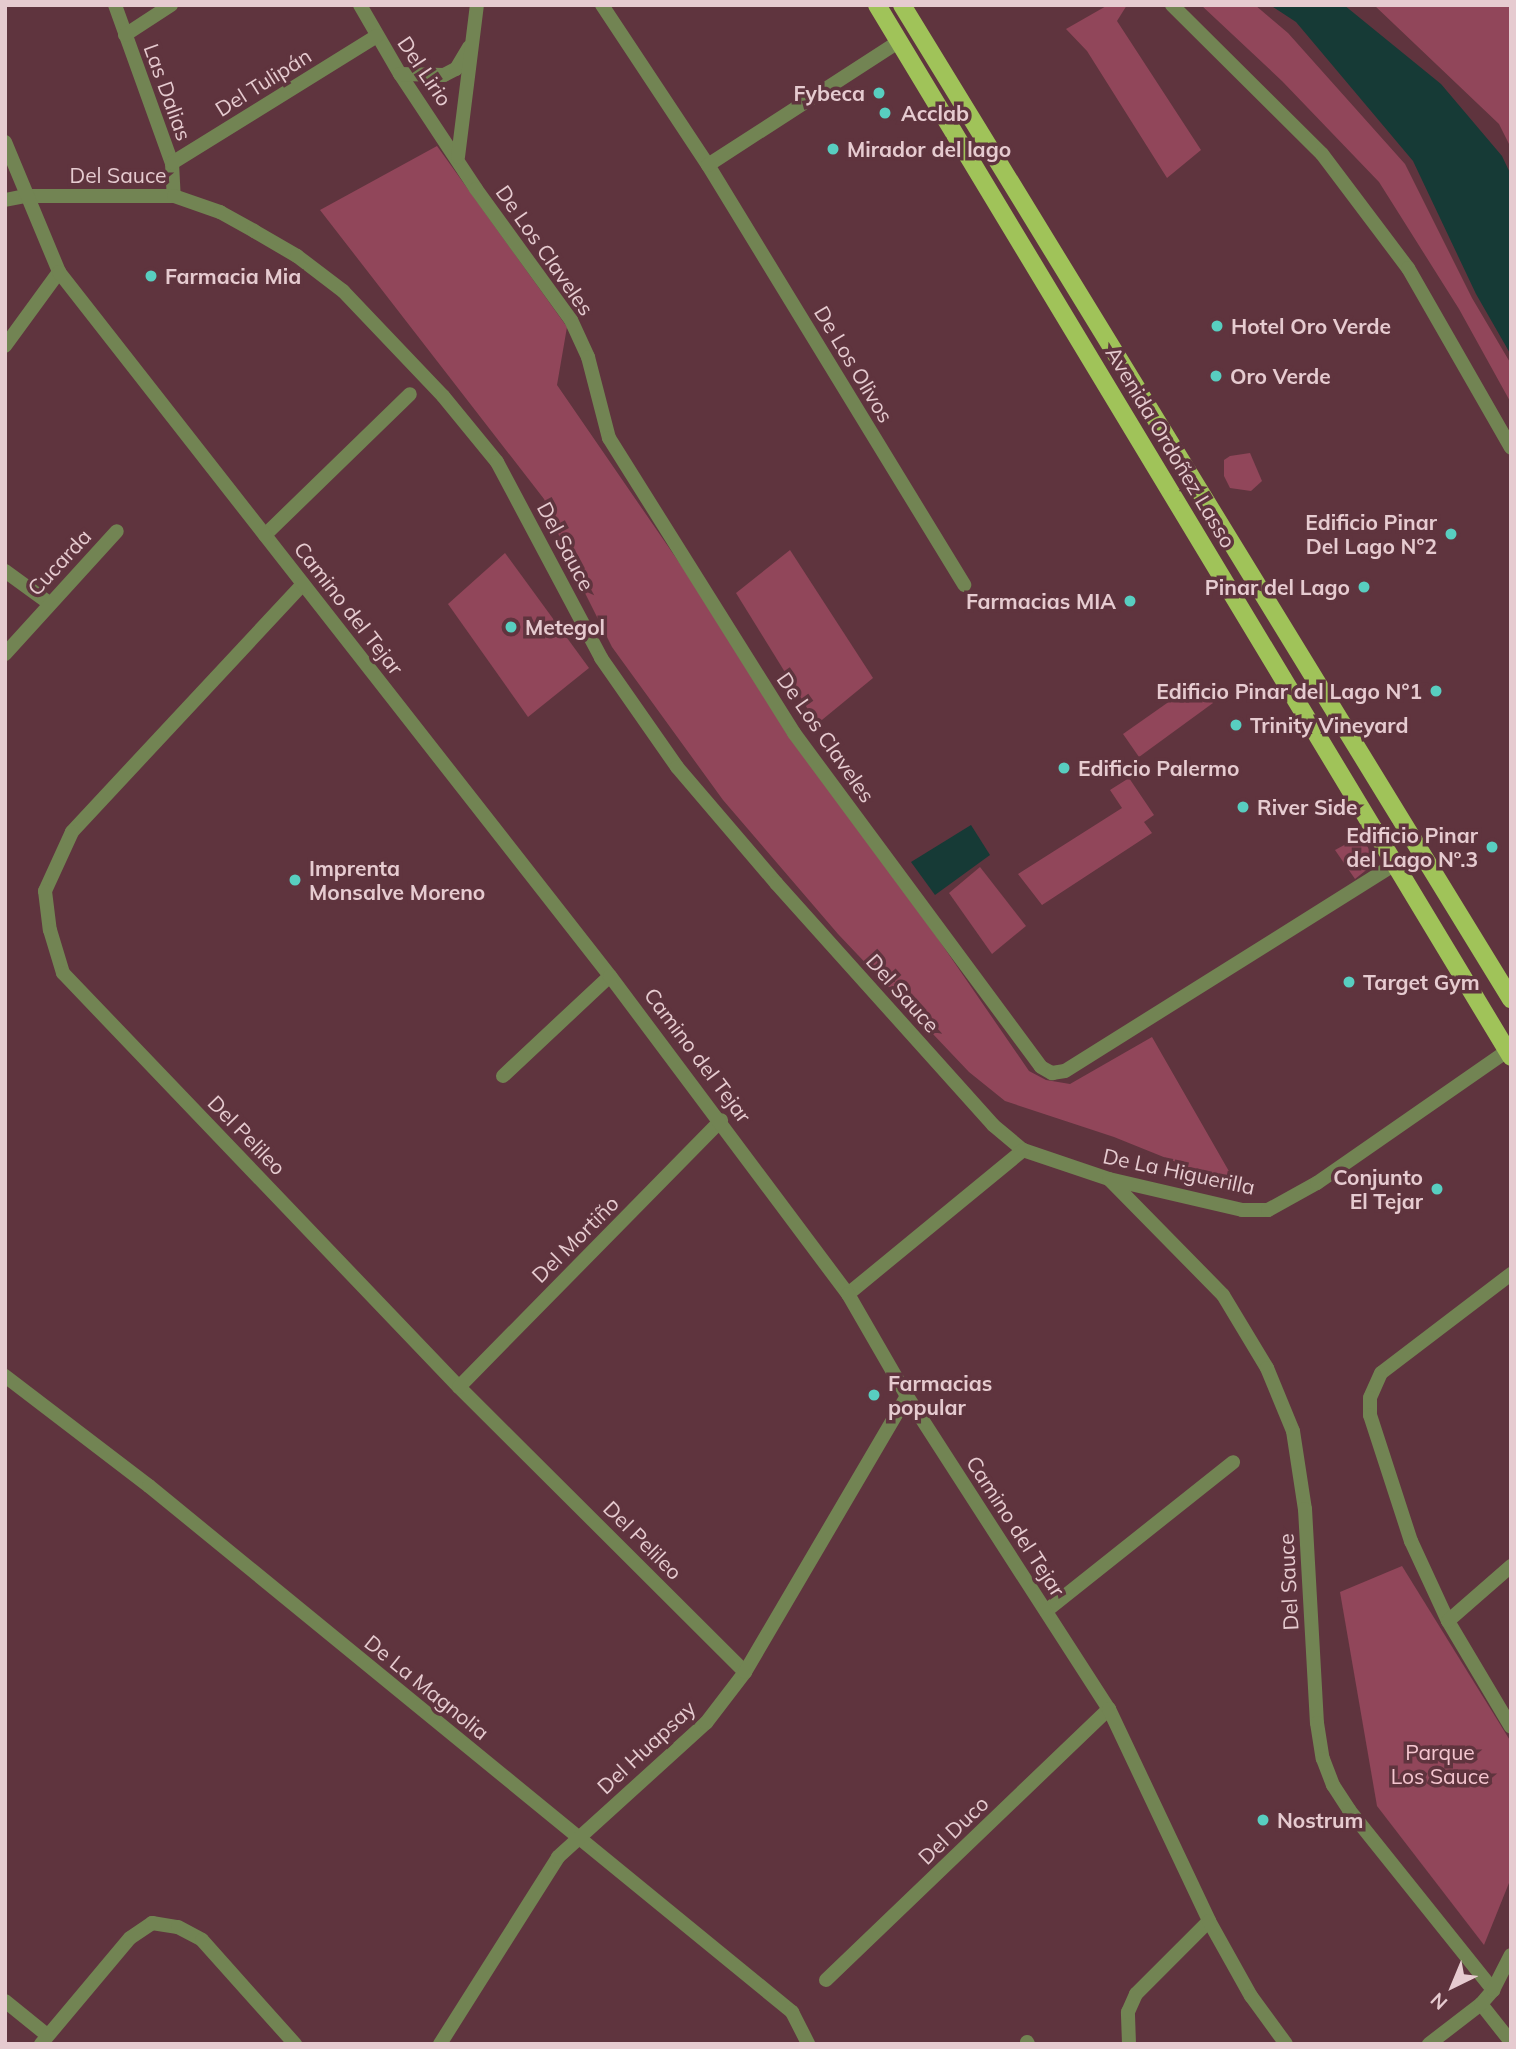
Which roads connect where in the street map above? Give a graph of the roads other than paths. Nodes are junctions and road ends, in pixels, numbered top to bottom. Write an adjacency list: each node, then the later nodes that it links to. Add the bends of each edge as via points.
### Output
1 (114, 5): 9 (street, Las Dalias)
2 (171, 5): 9 (street)
3 (360, 5): 10 (street, Del Lirio)
4 (477, 5): 12 (street)
5 (602, 5): 17 (street, De Los Olivos)
6 (877, 5): 11 (main road, Avenida Ordoñez Lasso)
7 (902, 5): 34 (main road, Avenida Ordoñez Lasso)
8 (1172, 5): 24 (street, via 1322,154 1408,268)
9 (125, 35): 16 (street, Las Dalias)
10 (377, 37): 13 (street, Del Lirio); 16 (street, Del Tulipán)
11 (900, 41): 17 (street); 32 (main road, Avenida Ordoñez Lasso)
12 (472, 42): 13 (street, via 456,68 444,75); 15 (street)
13 (400, 74): 15 (street, Del Lirio)
14 (5, 142): 18 (street, Camino del Tejar)
15 (458, 157): 32 (street, De Los Claveles, via 571,320 588,357 609,438 787,722 1041,1067 1052,1073 1065,1071)
16 (172, 163): 19 (street, Las Dalias)
17 (708, 165): 29 (street, De Los Olivos)
18 (25, 196): 19 (street, Del Sauce); 20 (street, Del Sauce); 21 (street, Camino del Tejar)
19 (174, 196): 38 (street, Del Sauce, via 220,212 297,256 343,291 443,396 497,462 601,658 677,767 975,1104)
20 (5, 201)
21 (59, 272): 22 (street); 26 (street, Camino del Tejar)
22 (5, 346)
23 (410, 394): 26 (street)
24 (1511, 448)
25 (117, 531): 30 (street, Cucarda)
26 (265, 535): 28 (street, Camino del Tejar)
27 (5, 571): 30 (street)
28 (303, 584): 33 (street, Camino del Tejar); 43 (street, Del Pelileo, via 72,832 45,891 50,930 64,973)
29 (964, 585)
30 (49, 603): 31 (street, Cucarda)
31 (5, 654)
32 (1395, 864): 35 (main road, Avenida Ordoñez Lasso)
33 (610, 976): 36 (street); 37 (street, Camino del Tejar)
34 (1511, 999)
35 (1509, 1054): 39 (street, De La Higuerilla, via 1302,1193 1268,1210 1242,1210)
36 (503, 1076)
37 (721, 1120): 41 (street, Camino del Tejar); 43 (street, Del Mortiño)
38 (1023, 1150): 39 (street, De La Higuerilla); 41 (street)
39 (1109, 1179): 56 (street, Del Sauce, via 1223,1295 1267,1368 1293,1431 1305,1509 1323,1759 1349,1810)
40 (1511, 1274): 48 (street, via 1381,1373 1370,1398 1370,1415 1411,1541)
41 (848, 1294): 44 (street, Camino del Tejar)
42 (5, 1376): 52 (street, De La Magnolia, via 149,1486)
43 (459, 1387): 49 (street, Del Pelileo)
44 (907, 1396): 47 (street, Camino del Tejar); 49 (street, Del Huapsay)
45 (1233, 1462): 47 (street)
46 (1511, 1566): 48 (street)
47 (1046, 1611): 50 (street, Camino del Tejar)
48 (1448, 1621): 51 (street)
49 (745, 1672): 52 (street, Del Huapsay, via 706,1723)
50 (1109, 1709): 53 (street, Camino del Tejar); 55 (street, Del Duco)
51 (1511, 1727)
52 (578, 1838): 62 (street, Del Huapsay, via 538,1884); 63 (street, De La Magnolia, via 792,2012)
53 (1209, 1921): 64 (street, via 1136,1994 1128,2012); 65 (street, Camino del Tejar, via 1251,1996)
54 (1511, 1955): 56 (street)
55 (826, 1980)
56 (1493, 1990): 58 (street)
57 (5, 2001): 59 (street)
58 (1480, 2004): 60 (street); 66 (street)
59 (44, 2039): 61 (street, via 130,1938 152,1923 177,1927 202,1940)
60 (1511, 2042)
61 (295, 2044)
62 (440, 2044)
63 (808, 2044)
64 (1129, 2044)
65 (1286, 2044)
66 (1429, 2044)

